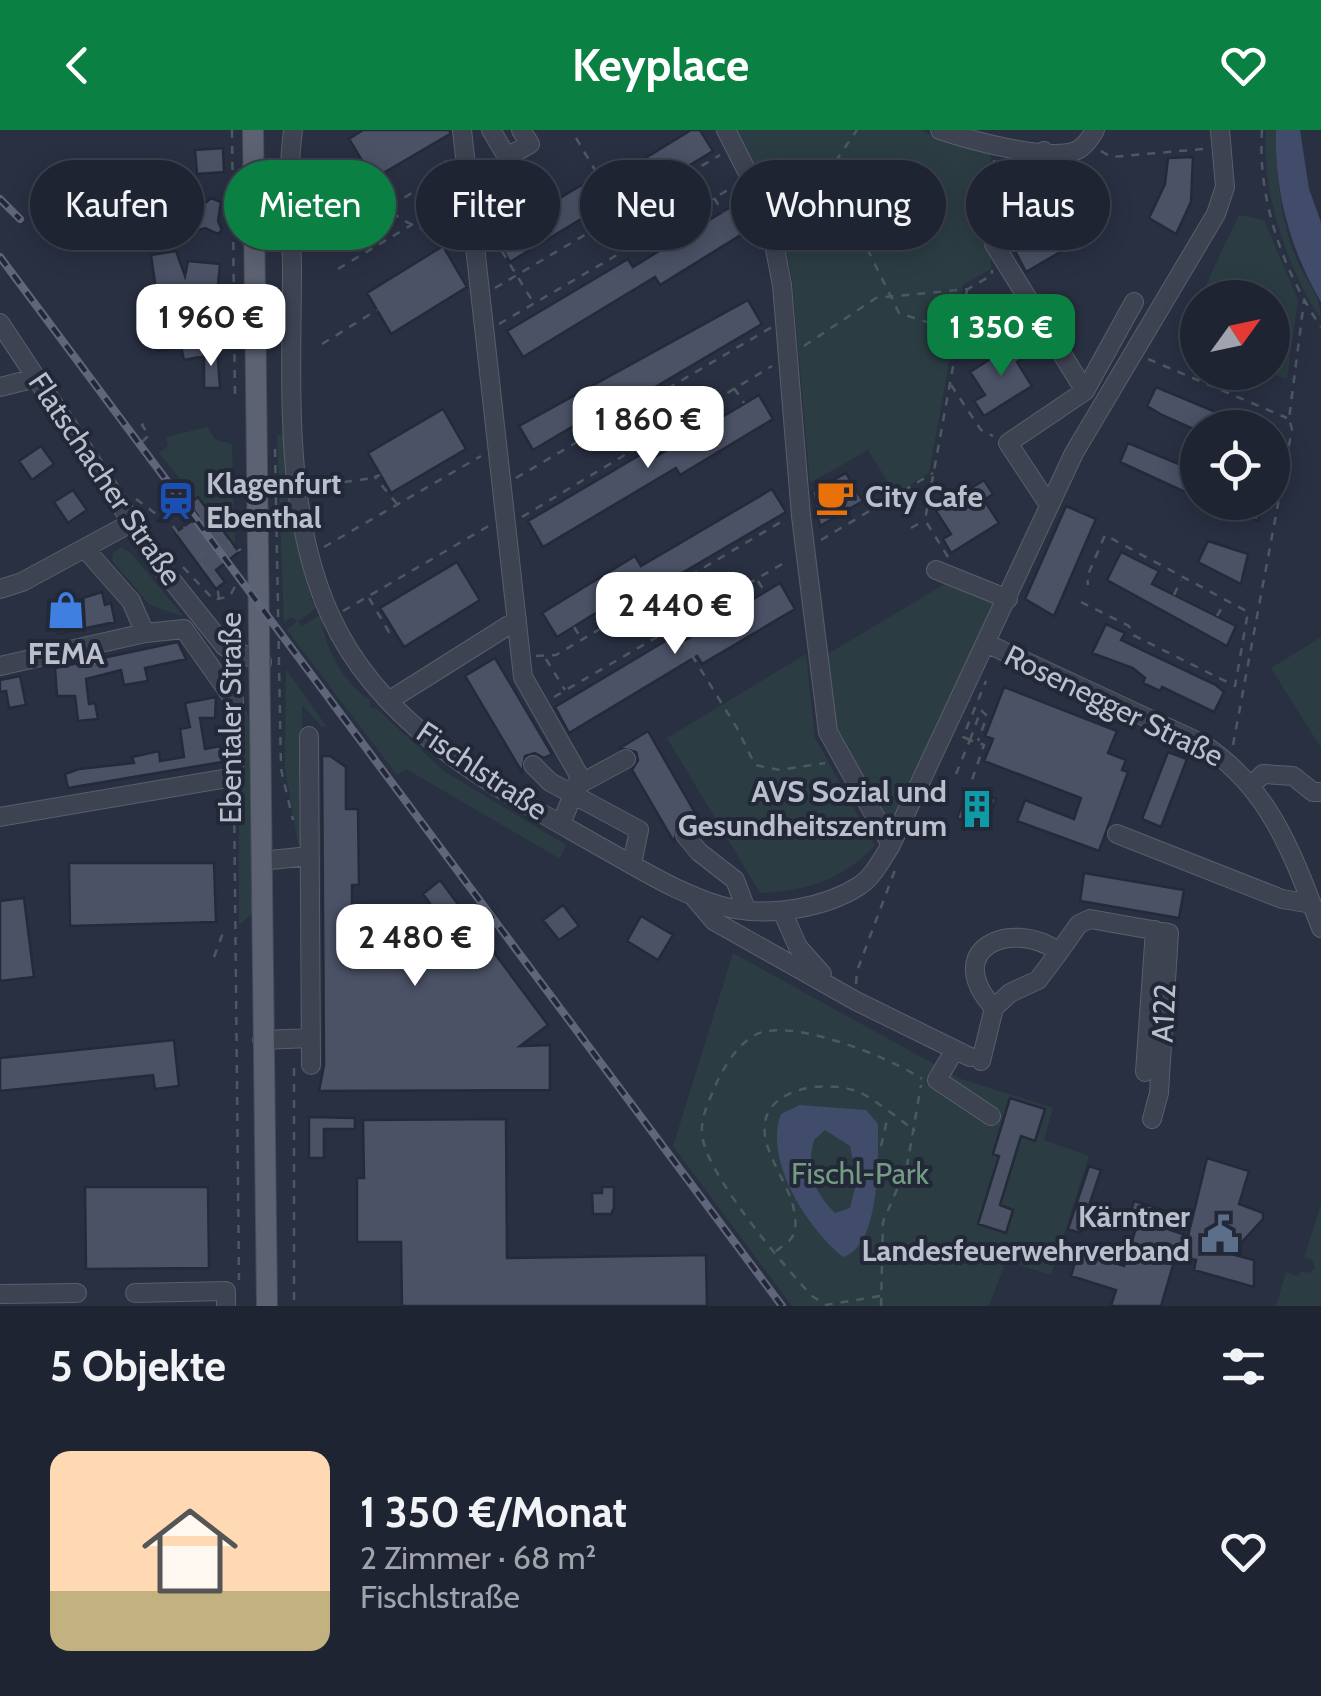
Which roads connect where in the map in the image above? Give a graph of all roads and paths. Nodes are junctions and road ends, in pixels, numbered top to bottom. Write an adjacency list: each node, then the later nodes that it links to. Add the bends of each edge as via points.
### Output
1 (232, 130): 68 (path)
2 (253, 130): 149 (main road, Ebentaler Straße)
3 (293, 130): 113 (street, Fischlstraße, via 292,395)
4 (462, 130): 45 (street)
5 (491, 130): 6 (street, via 507,158 530,144)
6 (521, 130)
7 (857, 130): 18 (path)
8 (940, 130): 14 (street)
9 (1220, 130): 60 (street, Fischlstraße, via 1226,161 1216,214)
10 (1262, 130): 48 (path, via 1270,218)
11 (576, 138): 19 (path)
12 (730, 138): 20 (path)
13 (1085, 141): 15 (path, via 1111,158); 16 (street)
14 (994, 144): 16 (street); 21 (path)
15 (1203, 149)
16 (1044, 151): 22 (street)
17 (452, 155): 26 (path)
18 (835, 159)
19 (589, 160)
20 (698, 160)
21 (994, 160)
22 (1045, 160)
23 (731, 188): 24 (path)
24 (714, 198): 25 (path); 27 (path)
25 (711, 200)
26 (396, 203)
27 (723, 212)
28 (396, 214): 29 (path)
29 (414, 223): 39 (path)
30 (580, 238): 41 (path)
31 (500, 250): 41 (path)
32 (625, 250): 37 (path)
33 (774, 250): 53 (street)
34 (867, 250): 46 (path)
35 (994, 250): 43 (path, via 992,275)
36 (998, 250): 66 (street)
37 (610, 259): 38 (path); 40 (path)
38 (614, 267)
39 (338, 269)
40 (582, 275): 42 (path); 44 (path)
41 (516, 276): 45 (path); 50 (path)
42 (586, 284)
43 (968, 289): 46 (path); 58 (path)
44 (552, 293): 47 (path); 50 (path)
45 (480, 296): 57 (street)
46 (888, 296): 58 (path, via 899,313 945,328); 61 (path)
47 (557, 301)
48 (1304, 301): 56 (path); 74 (path)
49 (1134, 302): 66 (street)
50 (534, 304): 52 (path)
51 (377, 310): 59 (path)
52 (523, 310): 54 (path); 57 (path)
53 (786, 318): 61 (street); 75 (path)
54 (529, 319)
55 (0, 323): 62 (street, Flatschacher Straße)
56 (1321, 327)
57 (484, 332): 85 (street)
58 (958, 341): 63 (path)
59 (322, 344)
60 (1134, 352): 72 (path); 96 (street, Fischlstraße)
61 (790, 356): 65 (path); 97 (street)
62 (36, 378): 64 (street); 102 (street, Flatschacher Straße)
63 (950, 384): 84 (path, via 980,430); 89 (path)
64 (0, 387)
65 (734, 388): 70 (path); 71 (path)
66 (1085, 391): 84 (street)
67 (241, 397): 73 (path)
68 (235, 398)
69 (611, 404): 75 (path)
70 (744, 404)
71 (706, 406): 78 (path); 79 (path)
72 (1268, 410)
73 (242, 411)
74 (1290, 411)
75 (618, 417): 81 (path)
76 (147, 421): 83 (path)
77 (583, 421): 81 (path)
78 (716, 421)
79 (676, 422): 82 (path); 86 (path)
80 (273, 433): 173 (path, via 281,769)
81 (590, 434): 94 (path)
82 (686, 438)
83 (142, 442)
84 (1008, 443): 96 (street)
85 (497, 447): 94 (street); 95 (path)
86 (632, 448): 87 (path); 88 (path)
87 (638, 456)
88 (602, 467): 90 (path); 104 (path)
89 (933, 473): 100 (path); 111 (path)
90 (607, 474)
91 (380, 475): 92 (path)
92 (375, 478): 93 (path); 95 (path)
93 (344, 482)
94 (502, 486): 104 (street)
95 (398, 504): 113 (path)
96 (1049, 506): 126 (street, Fischlstraße)
97 (801, 510): 111 (street); 141 (path)
98 (156, 514): 99 (path)
99 (164, 514): 103 (path); 105 (path, via 178,533)
100 (924, 520): 107 (path); 117 (path)
101 (1275, 520): 164 (path)
102 (130, 523): 109 (street); 149 (street, Flatschacher Straße, via 225,647)
103 (152, 523)
104 (506, 526): 125 (path, via 494,524); 134 (street)
105 (185, 527)
106 (206, 528): 110 (path, via 214,523)
107 (911, 528)
108 (247, 546): 114 (path)
109 (86, 550): 121 (street); 139 (street, via 131,600)
110 (235, 550)
111 (805, 550): 118 (path); 162 (street, via 824,714)
112 (204, 553): 127 (path, via 197,558 217,585)
113 (310, 555): 133 (street, Fischlstraße)
114 (246, 556)
115 (181, 565): 127 (path, via 209,598)
116 (244, 565): 127 (path, via 230,596)
117 (944, 567): 126 (street)
118 (756, 578): 122 (path); 124 (path)
119 (1182, 578): 120 (path, via 1105,535); 123 (path); 128 (path)
120 (1088, 585)
121 (0, 589)
122 (765, 592)
123 (1174, 594)
124 (728, 595): 130 (path); 131 (path)
125 (368, 597): 133 (path); 138 (path, via 389,632)
126 (1008, 599): 142 (street, Fischlstraße)
127 (219, 600)
128 (1226, 600): 132 (path); 153 (path, via 1248,612 1234,686)
129 (1081, 602): 145 (path)
130 (736, 610)
131 (698, 613): 136 (path); 137 (path)
132 (1218, 616)
133 (332, 618): 156 (street, Fischlstraße)
134 (518, 620): 144 (street); 156 (street)
135 (574, 627): 141 (path)
136 (674, 627): 140 (path); 162 (path, via 755,765 780,770)
137 (707, 627)
138 (394, 630)
139 (145, 633): 151 (street); 166 (street, via 184,628 231,690)
140 (654, 639): 143 (path); 146 (path)
141 (582, 640): 147 (path)
142 (988, 644): 164 (street, Rosenegger Straße); 176 (street, Fischlstraße)
143 (658, 646)
144 (520, 652): 147 (path); 157 (street, via 523,677)
145 (1168, 652): 148 (path); 153 (path)
146 (624, 656): 150 (path); 155 (path)
147 (546, 658): 155 (path)
148 (1164, 661)
149 (262, 662): 178 (main road, Ebentaler Straße)
150 (628, 664)
151 (0, 666)
152 (990, 670): 159 (path, via 963,737)
153 (1209, 674): 154 (path)
154 (1206, 680)
155 (566, 690): 157 (path)
156 (390, 700): 172 (street, Fischlstraße, via 439,748)
157 (540, 706): 169 (street)
158 (309, 736): 177 (street)
159 (970, 740): 160 (path); 160 (path, via 981,710 987,716); 165 (path)
160 (978, 743): 167 (path, via 984,745)
161 (624, 755): 169 (street)
162 (843, 759): 176 (street)
163 (537, 762): 169 (street)
164 (1230, 762): 168 (street, Rosenegger Straße)
165 (956, 774)
166 (234, 778): 171 (street); 203 (path)
167 (972, 780)
168 (1253, 784): 170 (street, via 1264,774 1293,776); 181 (street, Rosenegger Straße, via 1289,844)
169 (576, 786): 172 (street); 179 (street, via 639,830)
170 (1321, 792)
171 (0, 817)
172 (562, 824): 179 (street, Fischlstraße)
173 (294, 827)
174 (689, 833): 182 (street, via 735,880)
175 (1116, 834): 181 (street, via 1282,899)
176 (891, 845): 183 (street, Fischlstraße, via 858,886); 190 (path, via 896,876 857,971)
177 (309, 856): 178 (street); 192 (street)
178 (261, 861): 193 (main road, Ebentaler Straße)
179 (632, 864): 180 (street, Fischlstraße)
180 (692, 895): 182 (street, Fischlstraße); 189 (street, via 714,920)
181 (1312, 904): 184 (street, Rosenegger Straße)
182 (746, 909): 183 (street, Fischlstraße)
183 (782, 910): 189 (street, via 798,947)
184 (1321, 928)
185 (224, 930): 188 (path)
186 (1162, 932): 187 (street, via 1084,920); 196 (street, A122); 199 (street, A122, via 1160,1093)
187 (1059, 952): 191 (street, via 1038,980); 191 (street, via 1023,937 983,948 973,968 975,981)
188 (214, 957)
189 (832, 986): 190 (street)
190 (856, 1001): 194 (street)
191 (994, 1008): 194 (street)
192 (302, 1038): 193 (street); 195 (street); 210 (path)
193 (262, 1040): 209 (main road, Ebentaler Straße)
194 (968, 1056): 198 (street, via 937,1080)
195 (311, 1065)
196 (1146, 1072)
197 (888, 1115): 200 (path); 201 (path); 202 (path, via 862,1093 844,1088 805,1086 775,1103 764,1134 796,1226)
198 (992, 1116)
199 (1152, 1118)
200 (916, 1130): 202 (path, via 922,1078 849,1046 793,1031 763,1032 745,1041 701,1120 704,1146); 207 (path, via 883,1222)
201 (881, 1146)
202 (776, 1251): 207 (path, via 826,1306)
203 (239, 1287)
204 (77, 1293): 206 (street)
205 (135, 1293): 208 (street, via 226,1291)
206 (0, 1294)
207 (880, 1296): 211 (path)
208 (226, 1306)
209 (267, 1306)
210 (294, 1306)
211 (881, 1306)

